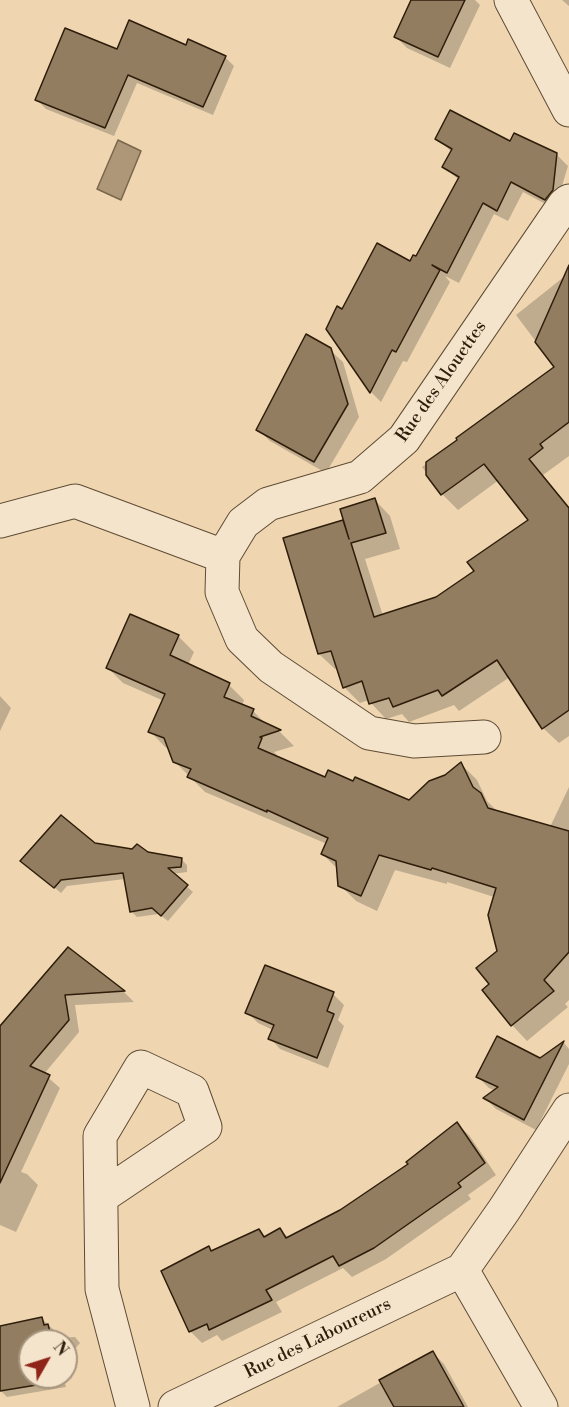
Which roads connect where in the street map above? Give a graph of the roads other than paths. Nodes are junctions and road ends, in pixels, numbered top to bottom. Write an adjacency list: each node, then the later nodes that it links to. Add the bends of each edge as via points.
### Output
1 (511, 0): 2 (street)
2 (569, 110)
3 (569, 201): 5 (street, Rue des Alouettes, via 404,439 360,477 268,504 243,523)
4 (0, 521): 5 (street, via 75,501)
5 (223, 556): 6 (street, Rue des Alouettes, via 222,592 243,639 271,667 369,733 414,741)
6 (484, 738)
7 (569, 1110): 9 (street)
8 (101, 1197): 10 (street, via 102,1289)
9 (462, 1270): 11 (street, Rue des Laboureurs); 12 (street)
10 (134, 1407)
11 (175, 1407)
12 (541, 1407)

